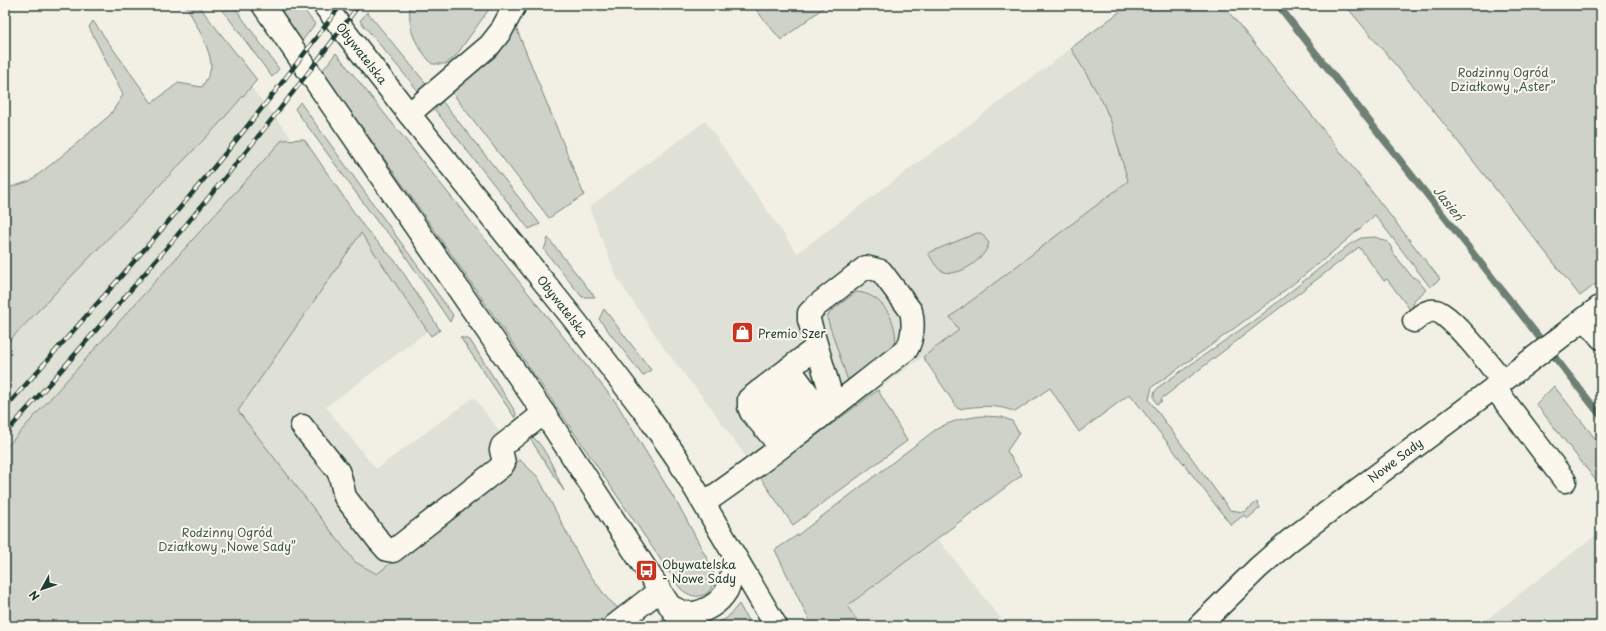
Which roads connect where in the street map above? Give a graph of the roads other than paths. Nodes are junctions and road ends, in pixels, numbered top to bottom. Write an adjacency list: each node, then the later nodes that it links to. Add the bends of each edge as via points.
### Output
1 (263, 5): 11 (main road)
2 (324, 5): 4 (main road, Obywatelska)
3 (515, 5): 4 (main road, via 490,45)
4 (409, 114): 15 (main road, Obywatelska, via 520,250 618,378 677,458)
5 (1586, 317): 7 (main road); 10 (main road, Nowe Sady)
6 (1414, 321): 10 (main road, via 1435,310 1444,314 1481,353)
7 (1601, 338)
8 (817, 347): 9 (main road); 13 (main road, via 830,391 830,400); 13 (main road, via 809,313 866,267 881,271 911,311 911,340 907,349)
9 (774, 380): 13 (main road, via 790,433); 13 (main road, via 817,406)
10 (1498, 384): 14 (main road); 21 (main road, Nowe Sady, via 1289,541)
11 (544, 413): 12 (main road, via 502,446 502,466 392,551 387,550 379,541 345,497 338,471); 17 (main road)
12 (302, 426)
13 (803, 430): 15 (main road)
14 (1565, 481)
15 (704, 503): 16 (main road, Obywatelska)
16 (735, 557): 17 (main road, via 726,591 716,604 692,613 680,611); 20 (main road, Obywatelska)
17 (665, 598): 18 (main road); 19 (main road)
18 (614, 626)
19 (683, 626)
20 (776, 626)
21 (1199, 626)

